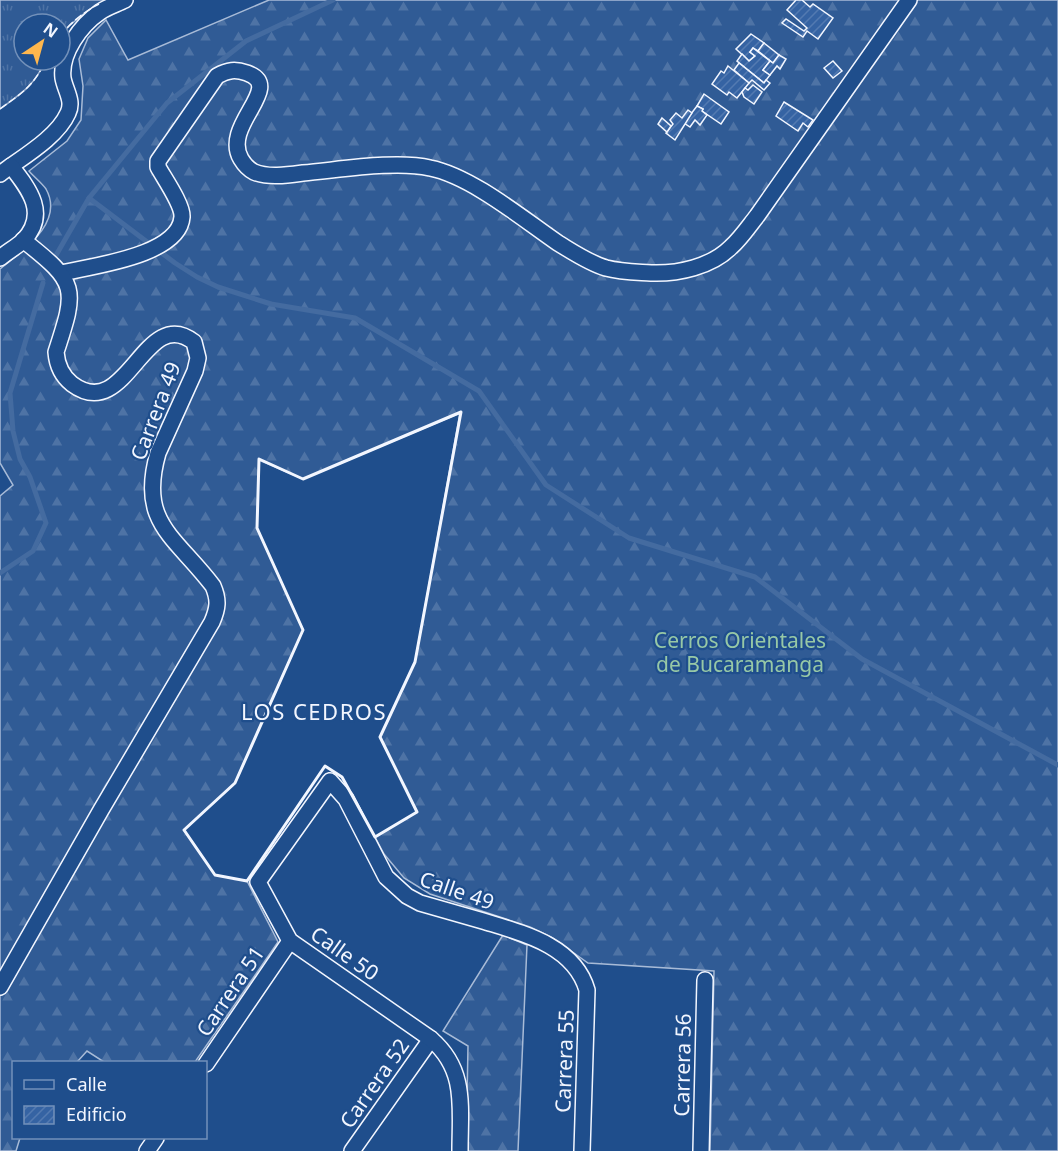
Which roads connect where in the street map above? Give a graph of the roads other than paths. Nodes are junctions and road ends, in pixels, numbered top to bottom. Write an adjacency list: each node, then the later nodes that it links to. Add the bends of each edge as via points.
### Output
1 (125, 0): 3 (street, via 101,11 73,41 63,64 69,111 53,134)
2 (909, 0): 6 (street, via 731,248 690,269 661,273 604,268 564,247 454,175 430,168 407,165 284,175 254,172 239,157 237,137 261,85 252,75 228,70 217,76 158,161 181,209 182,218 174,234 146,253)
3 (5, 170): 4 (street, via 27,186 34,200 36,215)
4 (23, 240): 5 (street); 6 (street)
5 (0, 258)
6 (62, 273): 11 (street, Carrera 49, via 70,307 56,358 63,375 83,391 102,392 116,383 132,371 147,349 166,336 183,335 194,342 198,358 195,370 158,453 152,500 159,520 213,586 218,609)
7 (258, 882): 8 (street, Calle 50); 9 (street, Calle 49, via 330,781 346,800 386,877 407,896 542,942 562,954)
8 (290, 941): 12 (street, Calle 50); 13 (street, Carrera 51)
9 (581, 974): 16 (street, Carrera 55, via 587,990)
10 (705, 980): 17 (street, Carrera 56)
11 (0, 987)
12 (431, 1039): 14 (street, Carrera 52); 15 (street, Calle 50, via 442,1048 457,1076)
13 (207, 1063)
14 (352, 1151)
15 (460, 1151)
16 (582, 1151)
17 (701, 1151)

